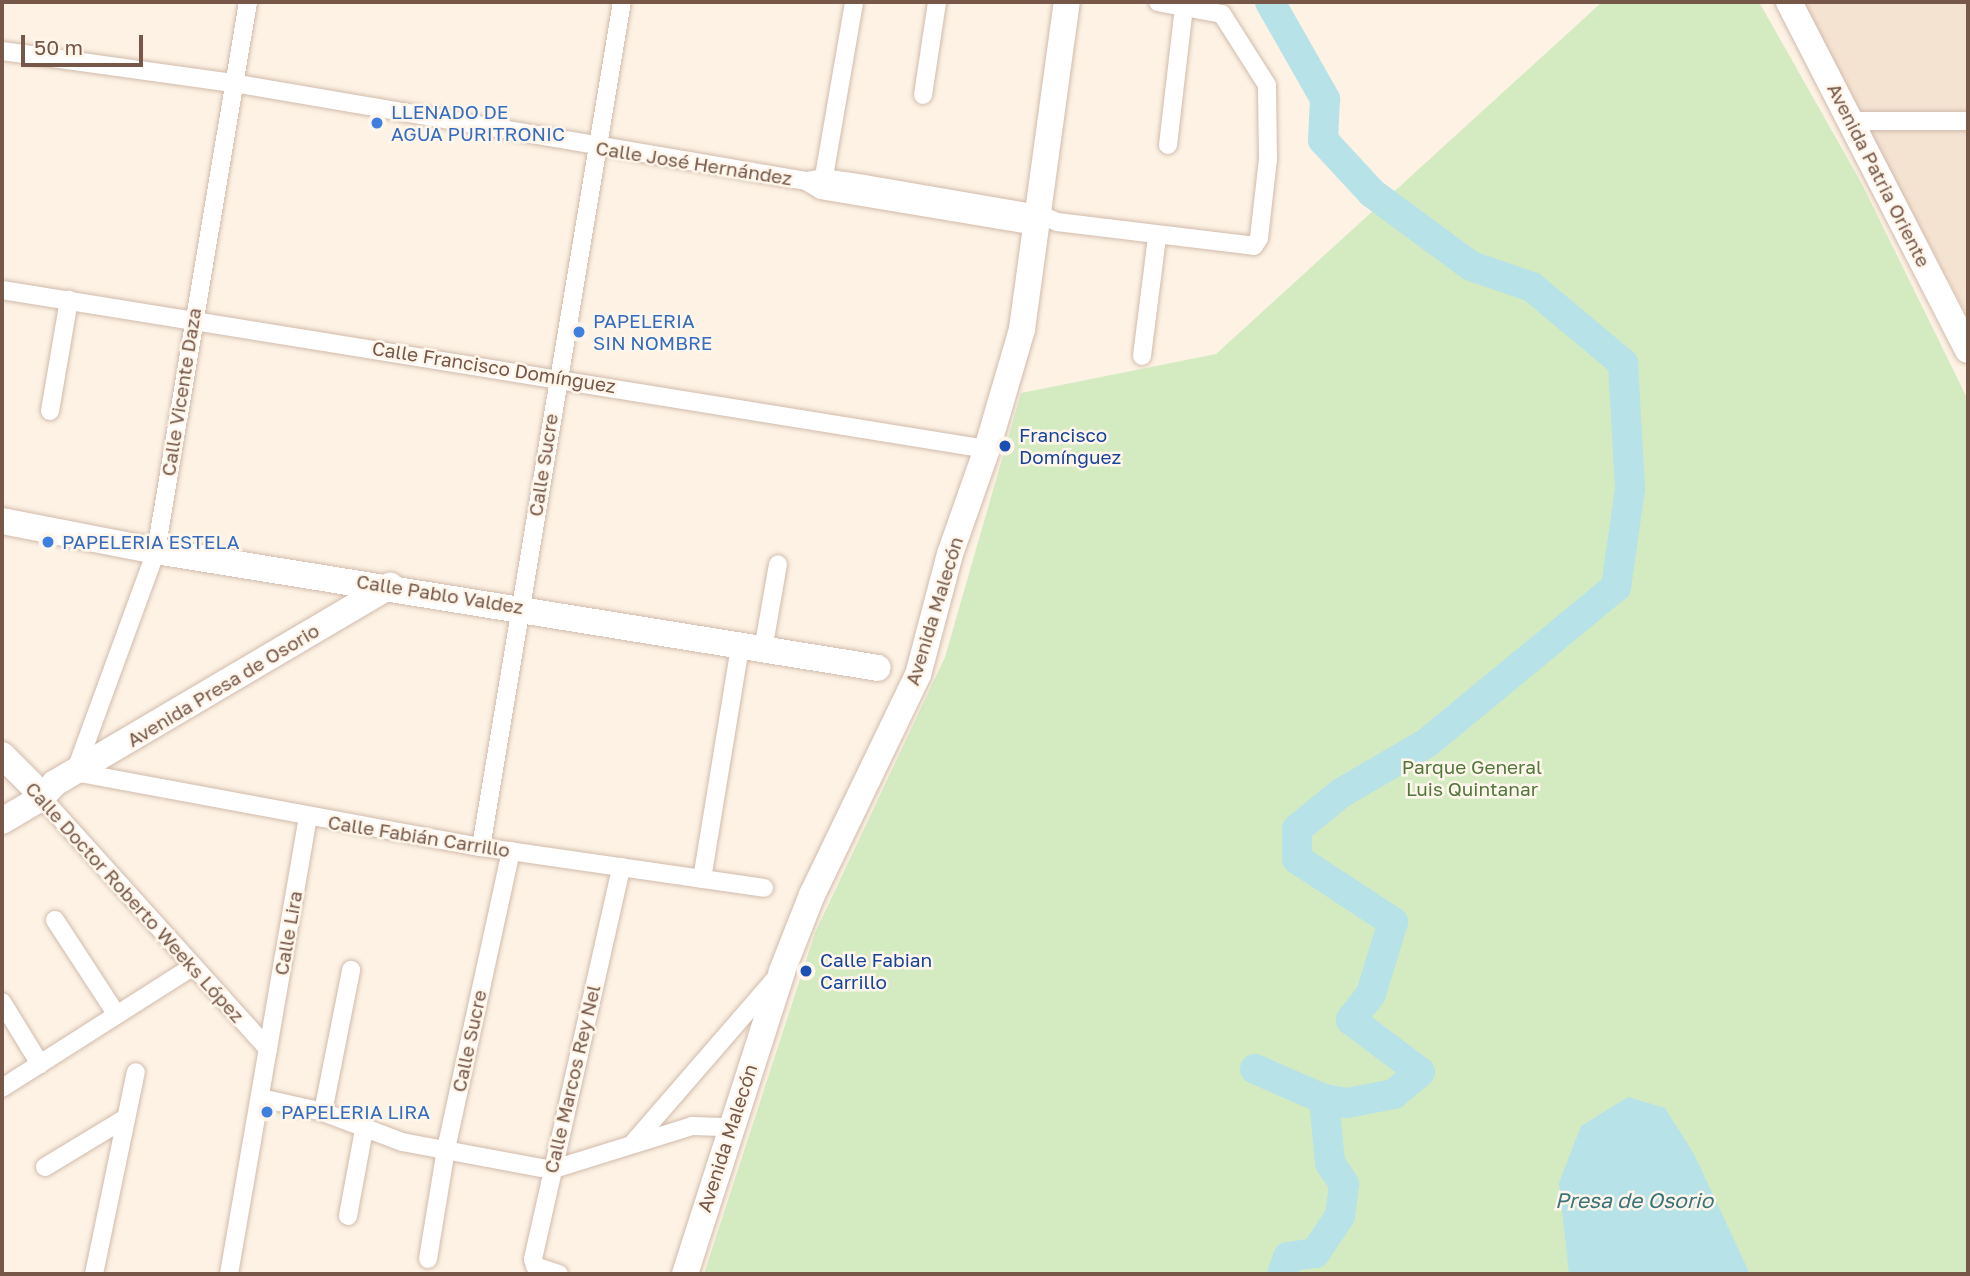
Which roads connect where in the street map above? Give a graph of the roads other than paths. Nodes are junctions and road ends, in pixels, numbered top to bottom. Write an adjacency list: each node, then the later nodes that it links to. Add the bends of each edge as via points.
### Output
1 (248, 2): 10 (street, Calle Vicente Daza)
2 (622, 2): 15 (street, Calle Sucre)
3 (854, 2): 16 (street)
4 (937, 2): 11 (street)
5 (1067, 2): 17 (street, Avenida Malecón)
6 (1158, 2): 8 (street)
7 (1789, 2): 12 (street, Avenida Patria Oriente)
8 (1184, 6): 14 (street); 18 (street, Calle José Hernández, via 1222,14 1267,85 1268,159 1259,238 1254,246)
9 (2, 51): 10 (street, Calle José Hernández)
10 (233, 83): 15 (street, Calle José Hernández); 21 (street, Calle Vicente Daza)
11 (923, 95)
12 (1852, 121): 13 (street); 22 (street, Avenida Patria Oriente)
13 (1968, 121)
14 (1168, 145)
15 (597, 148): 16 (street, Calle José Hernández); 24 (street, Calle Sucre)
16 (817, 183): 17 (street, Calle José Hernández)
17 (1044, 221): 18 (street, Calle José Hernández); 26 (street, Avenida Malecón, via 1022,328)
18 (1157, 237): 23 (street)
19 (2, 289): 20 (street, Calle Francisco Domínguez)
20 (69, 300): 21 (street, Calle Francisco Domínguez); 25 (street)
21 (194, 318): 24 (street, Calle Francisco Domínguez); 28 (street, Calle Vicente Daza)
22 (1968, 350)
23 (1142, 356)
24 (557, 377): 26 (street, Calle Francisco Domínguez); 31 (street, Calle Sucre)
25 (50, 411)
26 (986, 449): 47 (street, Avenida Malecón, via 950,554 918,676 812,895)
27 (2, 521): 28 (street, Calle Pablo Valdez)
28 (156, 551): 30 (street, Calle Pablo Valdez); 35 (street, Calle Vicente Daza)
29 (778, 564): 32 (street)
30 (390, 586): 31 (street, Calle Pablo Valdez); 35 (street, Avenida Presa de Osorio)
31 (520, 606): 32 (street, Calle Pablo Valdez); 39 (street, Calle Sucre)
32 (751, 648): 33 (street, Calle Pablo Valdez); 42 (street)
33 (878, 668)
34 (2, 755): 35 (street, Calle Doctor Roberto Weeks López)
35 (50, 784): 36 (street, Avenida Presa de Osorio); 37 (street, Calle Fabián Carrillo); 38 (street, Avenida Presa de Osorio); 45 (street, Calle Doctor Roberto Weeks López)
36 (2, 805)
37 (308, 818): 39 (street, Calle Fabián Carrillo); 50 (street, Calle Lira)
38 (2, 821)
39 (481, 847): 40 (street, Calle Fabián Carrillo)
40 (511, 851): 41 (street, Calle Fabián Carrillo); 60 (street, Calle Sucre)
41 (621, 867): 42 (street, Calle Fabián Carrillo); 62 (street, Calle Marcos Rey Nel)
42 (702, 879): 43 (street, Calle Fabián Carrillo)
43 (764, 888)
44 (55, 920): 49 (street)
45 (192, 967): 49 (street); 50 (street, Calle Doctor Roberto Weeks López)
46 (351, 970): 55 (street)
47 (782, 971): 57 (street, Avenida Malecón); 59 (street)
48 (2, 1002): 51 (street)
49 (117, 1015): 51 (street)
50 (268, 1049): 54 (street, Calle Lira)
51 (40, 1063): 53 (street)
52 (136, 1072): 56 (street)
53 (2, 1088)
54 (261, 1098): 55 (street); 66 (street, Calle Lira)
55 (323, 1112): 58 (street)
56 (127, 1118): 61 (street); 65 (street)
57 (730, 1127): 59 (street, via 705,1124); 68 (street, Avenida Malecón)
58 (364, 1130): 60 (street); 63 (street)
59 (634, 1142): 62 (street)
60 (446, 1149): 62 (street); 64 (street, Calle Sucre)
61 (45, 1167)
62 (551, 1170): 67 (street, Calle Marcos Rey Nel, via 533,1259 535,1266)
63 (348, 1216)
64 (428, 1259)
65 (94, 1274)
66 (229, 1274)
67 (559, 1274)
68 (685, 1274)

